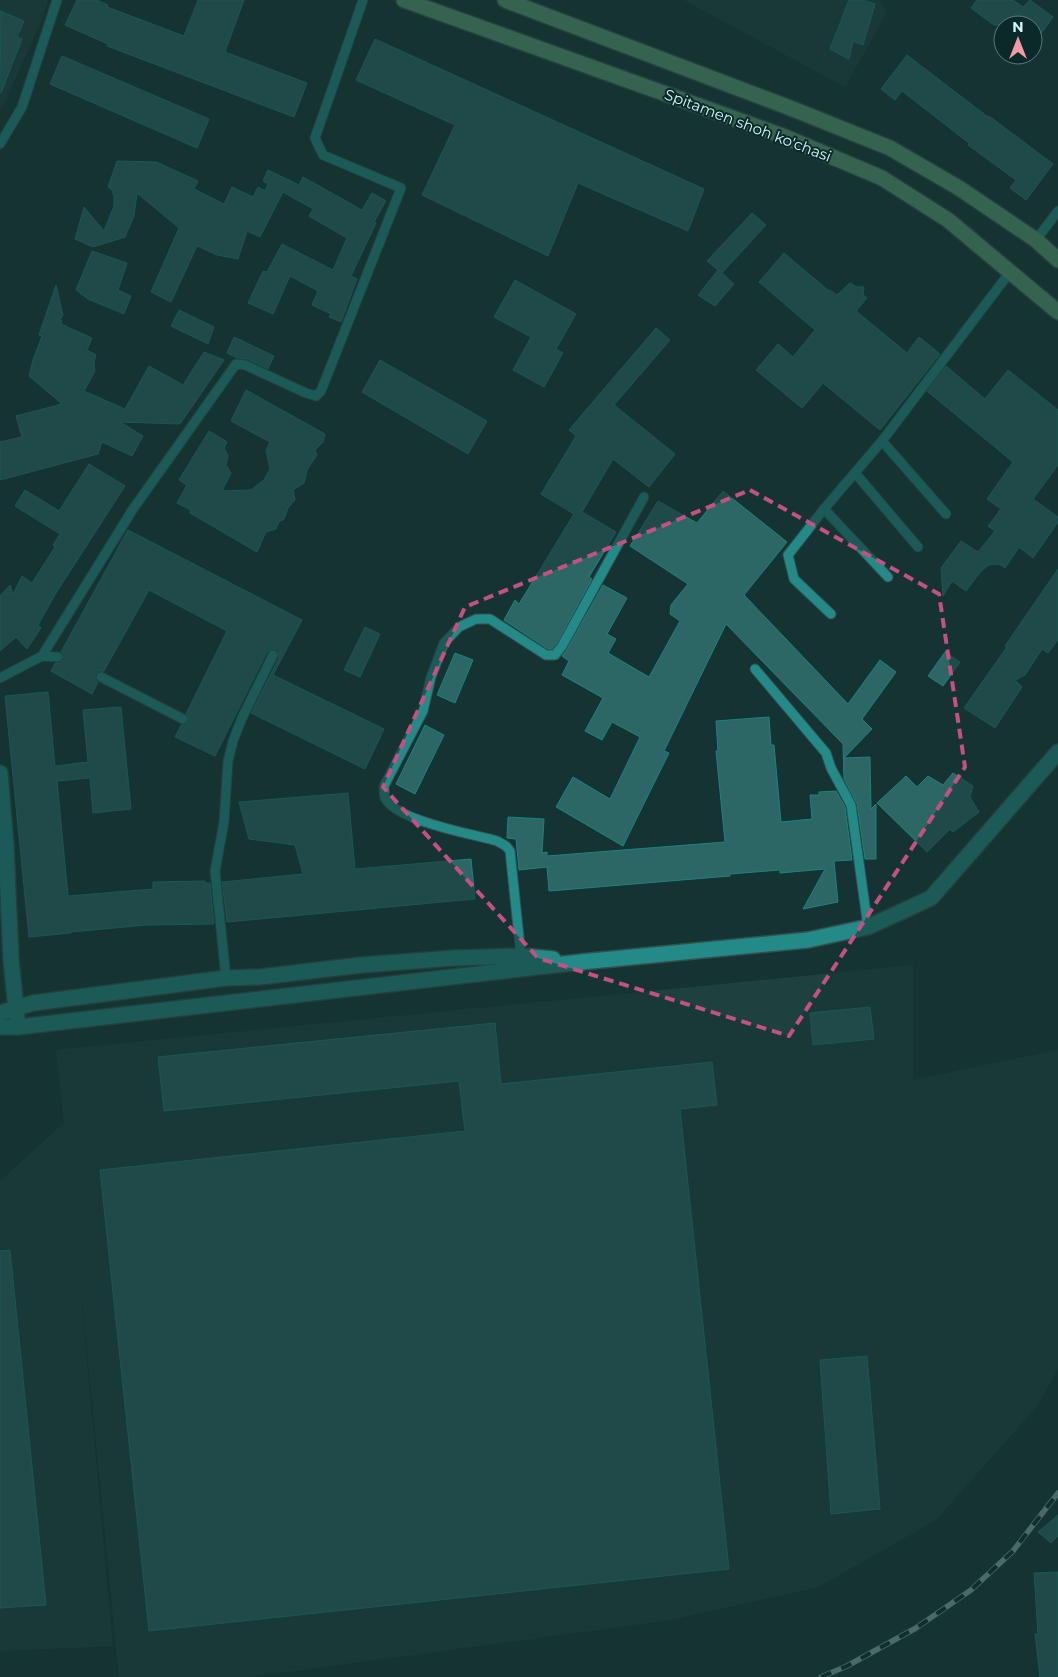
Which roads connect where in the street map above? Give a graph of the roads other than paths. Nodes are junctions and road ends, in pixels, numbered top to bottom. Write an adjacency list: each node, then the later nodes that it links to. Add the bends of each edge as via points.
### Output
1 (57, 0): 5 (lane, via 22,107)
2 (363, 0): 20 (lane, via 315,138 323,155 401,188 321,391 316,396 306,393 245,365 236,364 133,510)
3 (404, 0): 9 (main road, Spitamen shoh ko'chasi, via 783,136 882,178 948,220)
4 (504, 0): 7 (main road, Spitamen shoh ko'chasi, via 793,108 890,148 959,188)
5 (0, 144)
6 (1058, 211): 7 (lane)
7 (1036, 240): 8 (main road, Spitamen shoh ko'chasi)
8 (1058, 260)
9 (1010, 272): 10 (main road, Spitamen shoh ko'chasi); 11 (lane)
10 (1058, 312)
11 (882, 440): 12 (lane); 15 (lane)
12 (856, 474): 14 (lane); 16 (lane)
13 (644, 497): 31 (lane, via 555,655 546,655 490,619 476,619 459,627 444,644 431,677 423,711 384,786 385,798 394,808 415,820 506,846 510,852)
14 (824, 510): 17 (lane); 18 (lane, via 788,556 794,579)
15 (946, 514)
16 (918, 547)
17 (888, 577)
18 (831, 614)
19 (272, 655): 27 (lane)
20 (42, 656): 21 (lane); 24 (lane)
21 (58, 657)
22 (755, 669): 30 (lane, via 826,753 851,805)
23 (101, 677): 25 (lane)
24 (0, 678)
25 (183, 719)
26 (225, 736): 27 (lane)
27 (233, 740): 33 (lane, via 216,870)
28 (1058, 752): 30 (street, via 931,898)
29 (0, 773): 34 (street)
30 (868, 927): 32 (street, via 808,940)
31 (521, 956): 32 (street); 33 (street, via 454,958)
32 (581, 962): 36 (street)
33 (226, 978): 34 (street, via 32,1003)
34 (16, 1008): 35 (street); 36 (street)
35 (0, 1013)
36 (18, 1027): 37 (street)
37 (0, 1028)

